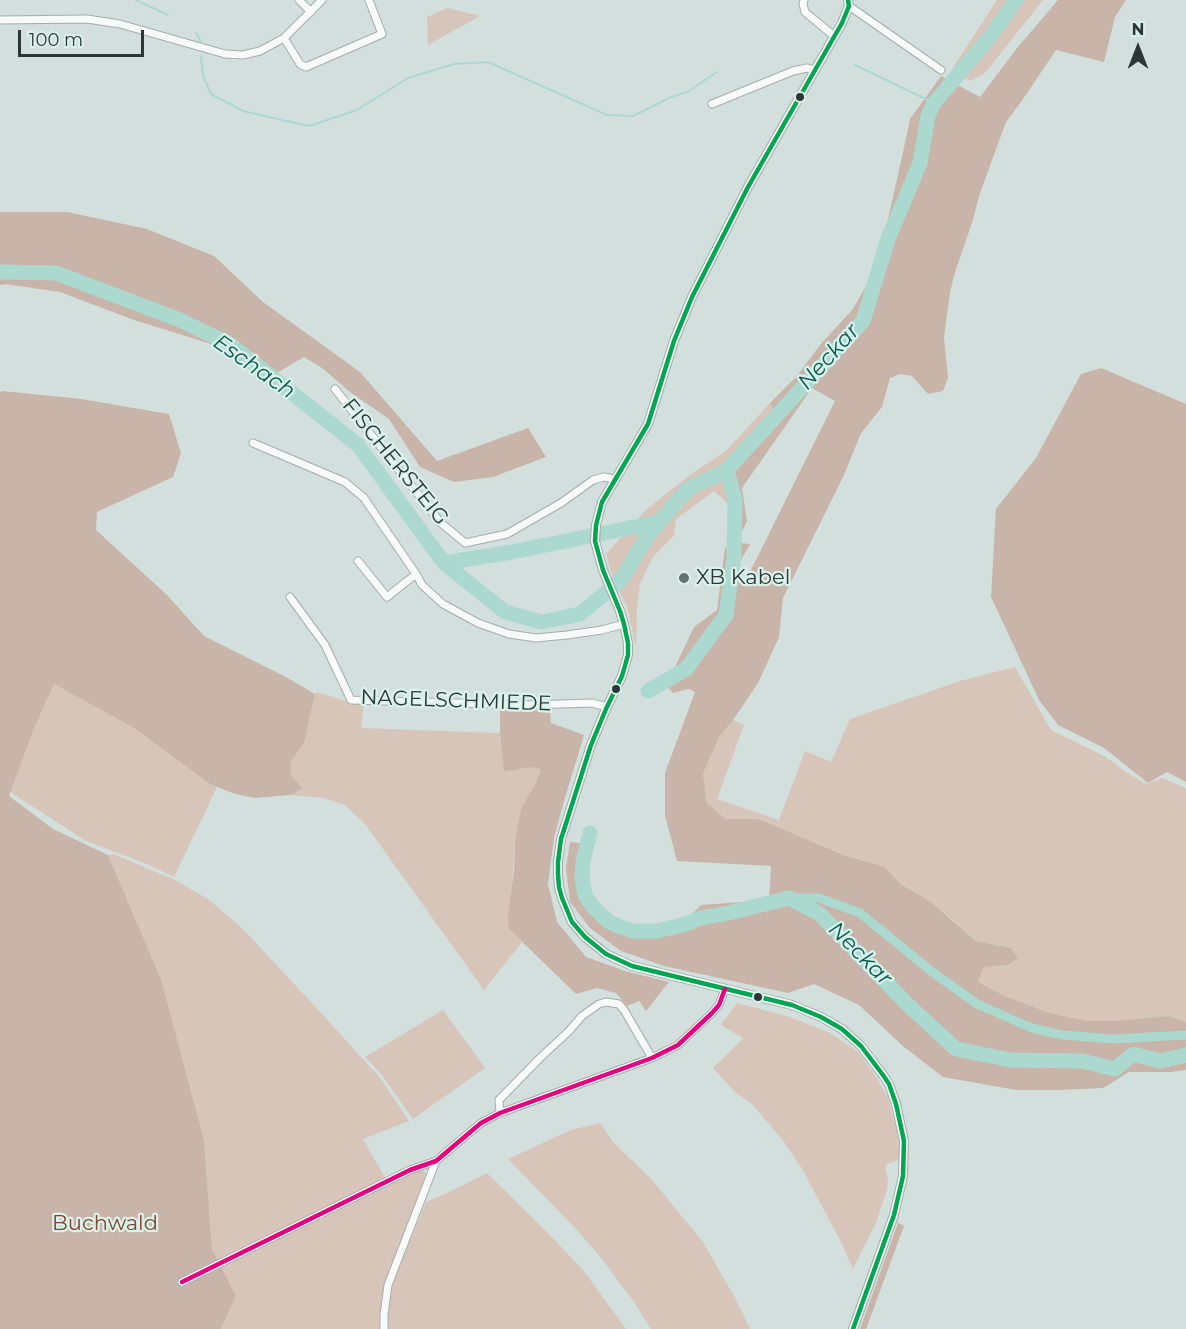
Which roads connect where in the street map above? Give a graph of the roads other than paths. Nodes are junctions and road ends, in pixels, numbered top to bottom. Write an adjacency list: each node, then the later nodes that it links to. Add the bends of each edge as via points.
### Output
1 (299, 0): 6 (street)
2 (322, 0): 6 (street)
3 (369, 0): 9 (street, via 382,34 306,67)
4 (804, 0): 8 (street, via 805,12)
5 (848, 3): 8 (street); 11 (street)
6 (311, 12): 9 (street)
7 (0, 20): 9 (street, via 87,19 120,24 225,54 260,51)
8 (834, 36): 10 (street)
9 (284, 38)
10 (815, 70): 12 (street, via 793,71); 15 (street, via 748,187 692,297 648,424)
11 (941, 70)
12 (712, 104)
13 (335, 389): 15 (street, FISCHERSTEIG, via 440,522 465,543 507,534 593,480)
14 (253, 443): 17 (street, via 345,482 364,498)
15 (614, 479): 19 (street, via 602,502 595,538)
16 (358, 561): 17 (street, via 387,597)
17 (416, 574): 19 (street, via 443,604 509,634 536,638)
18 (290, 597): 20 (street, NAGELSCHMIEDE, via 325,645 351,700 592,703)
19 (624, 624): 20 (street, via 628,655)
20 (607, 707): 21 (street, via 561,839 558,862 562,898 572,922 585,937 617,960)
21 (724, 989): 22 (street, via 712,1013 678,1045); 27 (street, via 799,1008 842,1029 861,1046 889,1084 904,1141 901,1186)
22 (652, 1058): 23 (street); 23 (street, via 619,1004 599,1004 582,1016 499,1100)
23 (500, 1113): 24 (street, via 481,1123)
24 (436, 1161): 25 (street, via 410,1170); 26 (street, via 388,1285)
25 (182, 1282)
26 (384, 1329)
27 (853, 1329)

